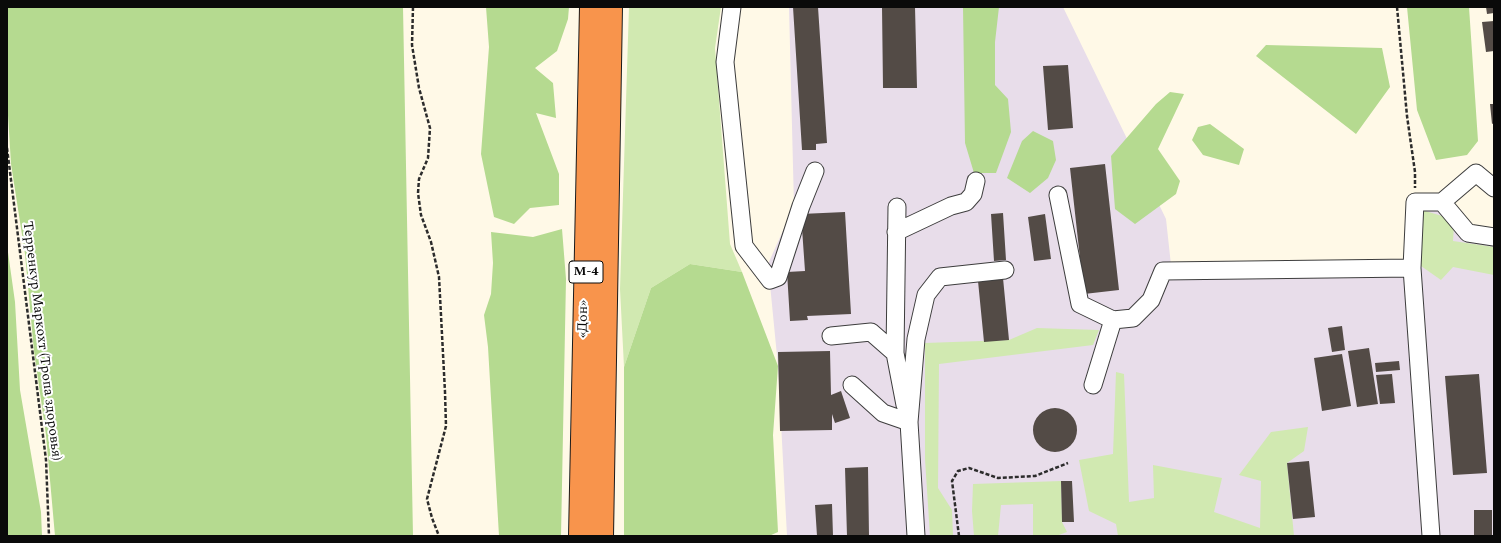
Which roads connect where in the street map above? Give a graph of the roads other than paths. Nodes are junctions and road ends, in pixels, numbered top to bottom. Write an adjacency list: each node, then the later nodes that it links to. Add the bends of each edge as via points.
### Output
1 (591, 7): 20 (highway, «Дон» / М-4)
2 (610, 7): 21 (highway, «Дон» / М-4)
3 (732, 7): 4 (street, via 725,62 744,246 770,280 778,277)
4 (815, 171)
5 (976, 181): 10 (street, via 974,194 966,202 951,206)
6 (1494, 188): 8 (street, via 1476,173)
7 (1058, 195): 14 (street, via 1080,304)
8 (1442, 202): 11 (street, via 1468,233); 12 (street, via 1415,202)
9 (897, 207): 10 (street)
10 (896, 232): 16 (street)
11 (1494, 238)
12 (1412, 268): 14 (street, via 1163,271 1151,300 1133,318); 23 (street)
13 (1005, 270): 19 (street, via 940,277 926,295 916,339)
14 (1113, 320): 18 (street)
15 (831, 336): 16 (street, via 872,332)
16 (895, 353): 19 (street)
17 (852, 384): 19 (street, via 883,413)
18 (1093, 385)
19 (909, 422): 22 (street)
20 (580, 536)
21 (602, 536)
22 (916, 536)
23 (1431, 536)

